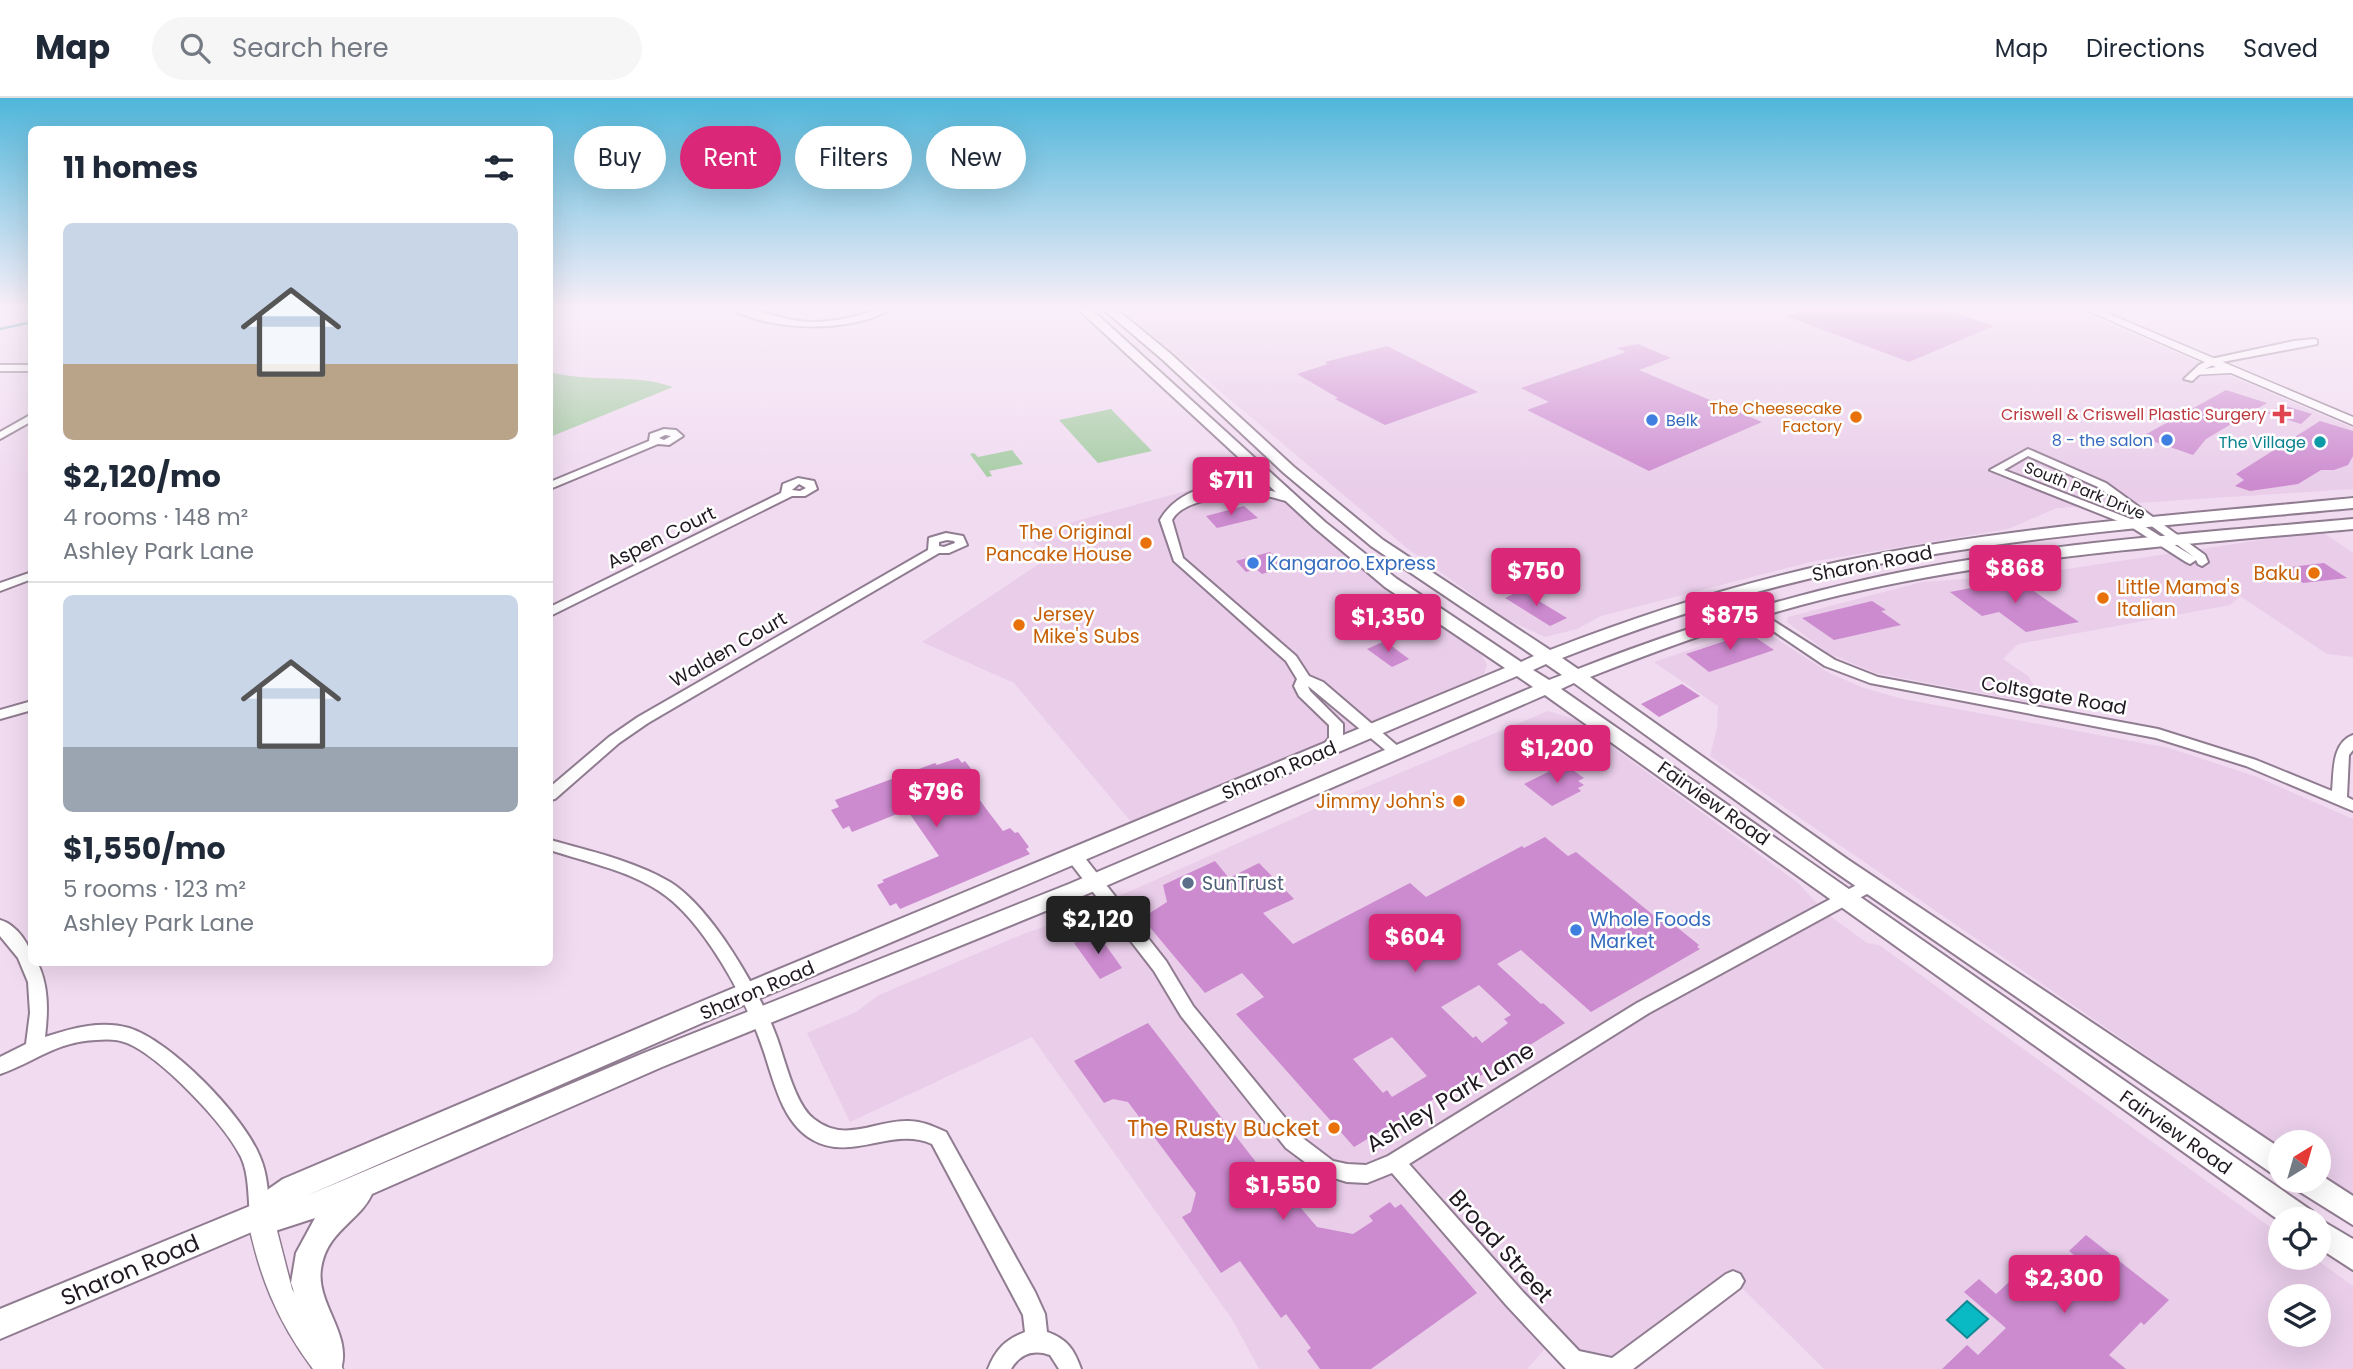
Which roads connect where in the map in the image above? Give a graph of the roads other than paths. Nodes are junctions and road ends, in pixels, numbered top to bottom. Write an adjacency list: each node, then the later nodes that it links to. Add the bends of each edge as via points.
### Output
1 (1147, 367): 8 (main road, Fairview Road)
2 (1176, 367): 14 (main road, Fairview Road)
3 (2202, 367): 9 (street)
4 (2234, 367): 10 (street)
5 (2240, 367): 11 (street)
6 (0, 368): 7 (street)
7 (28, 368)
8 (1154, 374): 14 (main road, via 1174,377 1208,406); 17 (main road, Fairview Road)
9 (2193, 376): 10 (street, via 2219,370)
10 (2249, 376): 13 (street)
11 (2353, 410)
12 (28, 419): 15 (street)
13 (2353, 421)
14 (1241, 424): 31 (main road, Fairview Road, via 1377,543)
15 (0, 436)
16 (655, 442): 18 (street)
17 (1268, 477): 20 (main road, Fairview Road); 22 (street, via 1191,496)
18 (553, 485)
19 (788, 494): 29 (street, Aspen Court)
20 (1293, 500): 22 (street, via 1234,492); 32 (main road, Fairview Road, via 1391,583)
21 (2353, 503): 23 (main road, Sharon Road)
22 (1171, 511): 34 (street, via 1167,523 1178,559 1286,655)
23 (2144, 524): 23 (street, South Park Drive, via 2102,485 2028,452 1995,470); 25 (street, South Park Drive); 25 (street, South Park Drive); 31 (main road, Sharon Road, via 1944,548 1835,568 1685,608)
24 (2349, 527): 25 (main road, Sharon Road)
25 (2169, 541): 30 (main road, Sharon Road, via 1944,570)
26 (936, 550): 42 (street, Walden Court, via 643,720)
27 (28, 576): 28 (street)
28 (0, 587)
29 (553, 611)
30 (1755, 613): 33 (main road, Sharon Road); 43 (street, Coltsgate Road, via 1821,658 1875,680 2158,734 2239,758)
31 (1548, 657): 32 (main road, Sharon Road); 33 (main road, Fairview Road)
32 (1518, 669): 35 (main road, Fairview Road); 38 (main road, Sharon Road)
33 (1574, 675): 35 (main road, Sharon Road); 47 (main road, Fairview Road)
34 (1304, 679): 38 (street, via 1318,685); 40 (street, via 1304,692 1336,724 1336,739)
35 (1546, 687): 41 (main road, Sharon Road); 48 (main road, Fairview Road)
36 (28, 706): 37 (street)
37 (0, 715)
38 (1371, 731): 40 (main road, Sharon Road); 41 (street)
39 (2353, 740): 43 (street, via 2342,755)
40 (1327, 749): 45 (main road, Sharon Road)
41 (1395, 751): 46 (main road, Sharon Road)
42 (553, 792)
43 (2346, 803)
44 (553, 846): 52 (street, via 628,871 673,892)
45 (1074, 857): 46 (street, Ashley Park Lane); 52 (main road, Sharon Road)
46 (1093, 882): 53 (main road, Sharon Road); 57 (street, Ashley Park Lane, via 1160,966 1187,1011 1293,1142 1328,1168 1347,1173 1367,1174)
47 (1870, 885): 48 (street, Ashley Park Lane); 56 (main road, Fairview Road)
48 (1845, 897): 57 (street, Ashley Park Lane, via 1643,1007); 60 (main road, Fairview Road)
49 (0, 926): 50 (street)
50 (28, 959)
51 (32, 966): 54 (street, via 40,1005)
52 (748, 993): 53 (street); 62 (main road, Sharon Road, via 293,1188)
53 (760, 1017): 58 (main road, Sharon Road); 67 (street, via 801,1121 822,1139 852,1142 908,1128 927,1130 939,1138 1027,1299)
54 (34, 1049): 55 (street); 62 (street, via 75,1037 118,1033 167,1059 245,1145 255,1169)
55 (0, 1066)
56 (2268, 1155)
57 (1395, 1162): 71 (street, Broad Street, via 1573,1361)
58 (392, 1173): 62 (main road, Sharon Road, via 299,1212 275,1218); 68 (main road, via 343,1206 310,1254 307,1290 326,1336)
59 (2326, 1194): 61 (main road)
60 (2284, 1207)
61 (2353, 1212)
62 (260, 1215): 66 (main road, Sharon Road); 68 (street, via 276,1286)
63 (2331, 1240): 64 (main road)
64 (2353, 1256)
65 (1733, 1281): 71 (street)
66 (0, 1324)
67 (1037, 1340): 69 (street, via 1010,1351); 70 (street, via 1062,1351)
68 (328, 1367)
69 (999, 1369)
70 (1070, 1369)
71 (1614, 1369)

